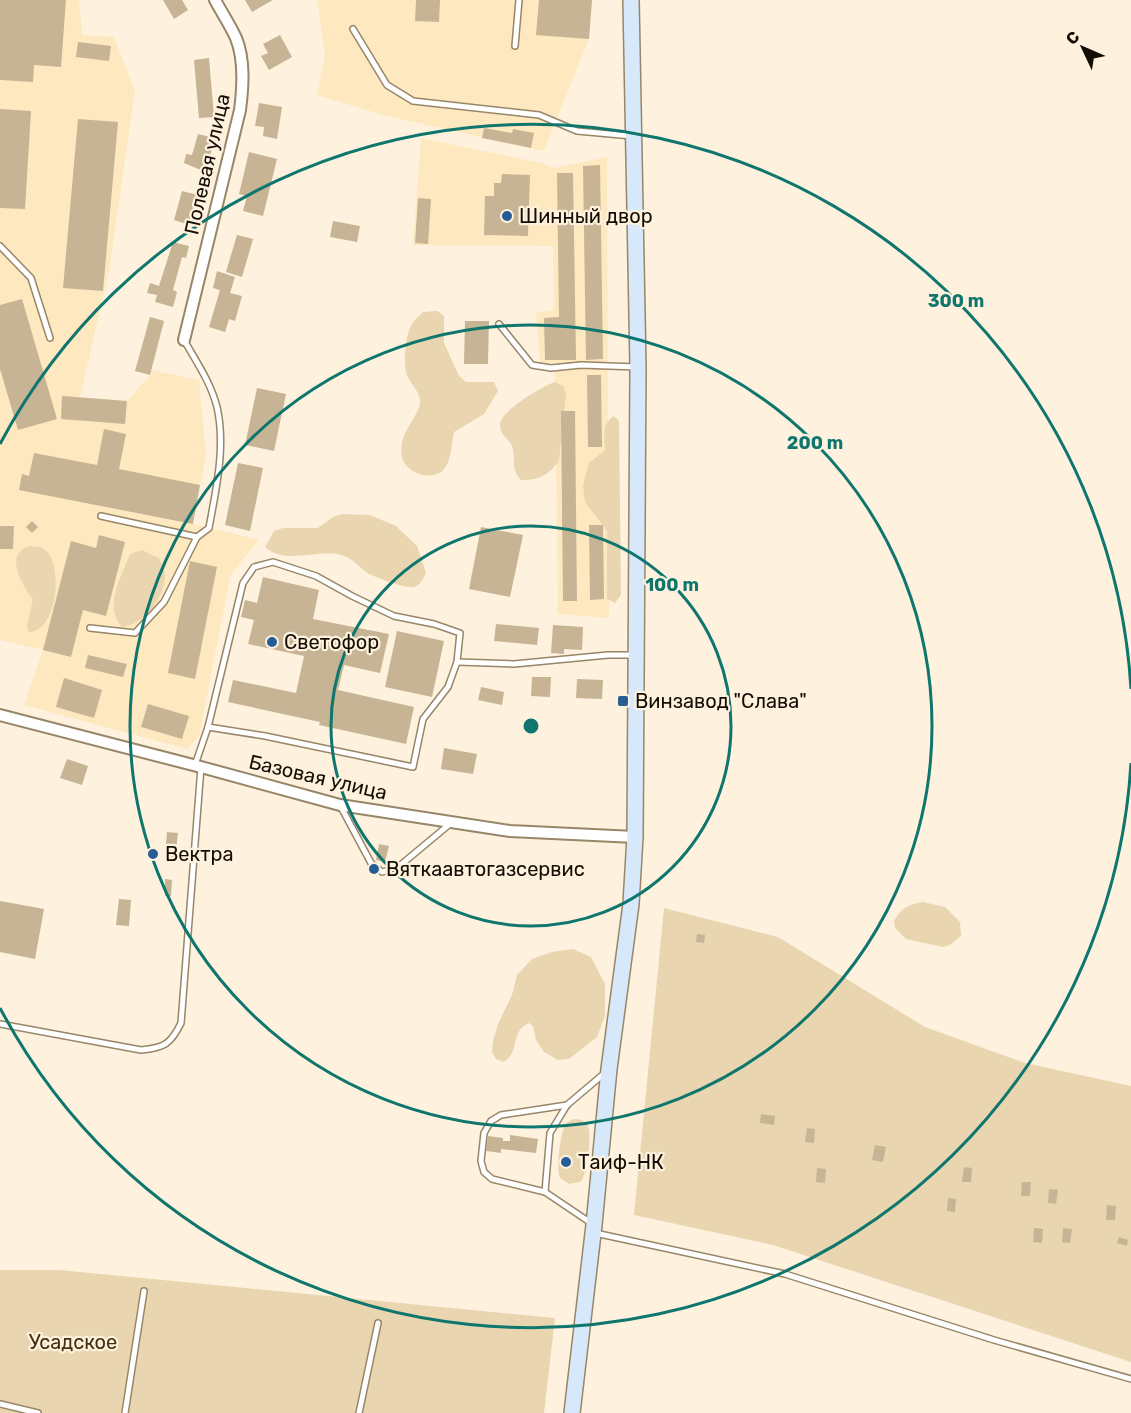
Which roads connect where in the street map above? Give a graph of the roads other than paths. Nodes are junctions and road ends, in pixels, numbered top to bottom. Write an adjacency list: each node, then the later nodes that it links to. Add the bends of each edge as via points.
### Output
1 (215, 0): 10 (street, Полевая улица, via 237,40 243,88)
2 (519, 0): 5 (lane)
3 (631, 0): 6 (main road)
4 (352, 29): 6 (lane, via 387,85 413,101 539,115 577,131)
5 (515, 46)
6 (634, 136): 11 (main road)
7 (0, 246): 9 (lane, via 31,278)
8 (499, 324): 11 (lane, via 532,365)
9 (50, 338)
10 (184, 340): 13 (lane, via 217,408 221,459 209,528)
11 (638, 367): 15 (main road)
12 (101, 516): 13 (lane)
13 (197, 537): 14 (lane, via 164,602 135,633)
14 (90, 628)
15 (636, 655): 16 (lane, via 513,664); 22 (main road)
16 (457, 662): 18 (lane, via 448,687 423,719 413,766); 18 (lane, via 460,633 394,616 316,576 273,562 254,567 243,583)
17 (0, 715): 19 (street, Базовая улица)
18 (208, 727): 19 (lane)
19 (198, 766): 20 (street, Базовая улица); 23 (lane, via 181,1023 175,1036 161,1048 141,1050)
20 (340, 805): 21 (street, Базовая улица); 21 (lane, via 371,863 381,872 397,868)
21 (451, 823): 22 (street, Базовая улица, via 510,831)
22 (634, 837): 24 (main road, via 631,904)
23 (0, 1024)
24 (609, 1069): 25 (lane); 27 (main road)
25 (567, 1105): 26 (lane, via 550,1132); 26 (lane, via 501,1115 491,1121 484,1133 484,1172 492,1179)
26 (545, 1192): 27 (lane)
27 (594, 1229): 30 (lane, via 785,1274); 35 (main road)
28 (144, 1291): 33 (lane)
29 (378, 1323): 34 (lane)
30 (1131, 1379)
31 (0, 1404): 32 (lane)
32 (38, 1413)
33 (125, 1413)
34 (359, 1413)
35 (572, 1413)

